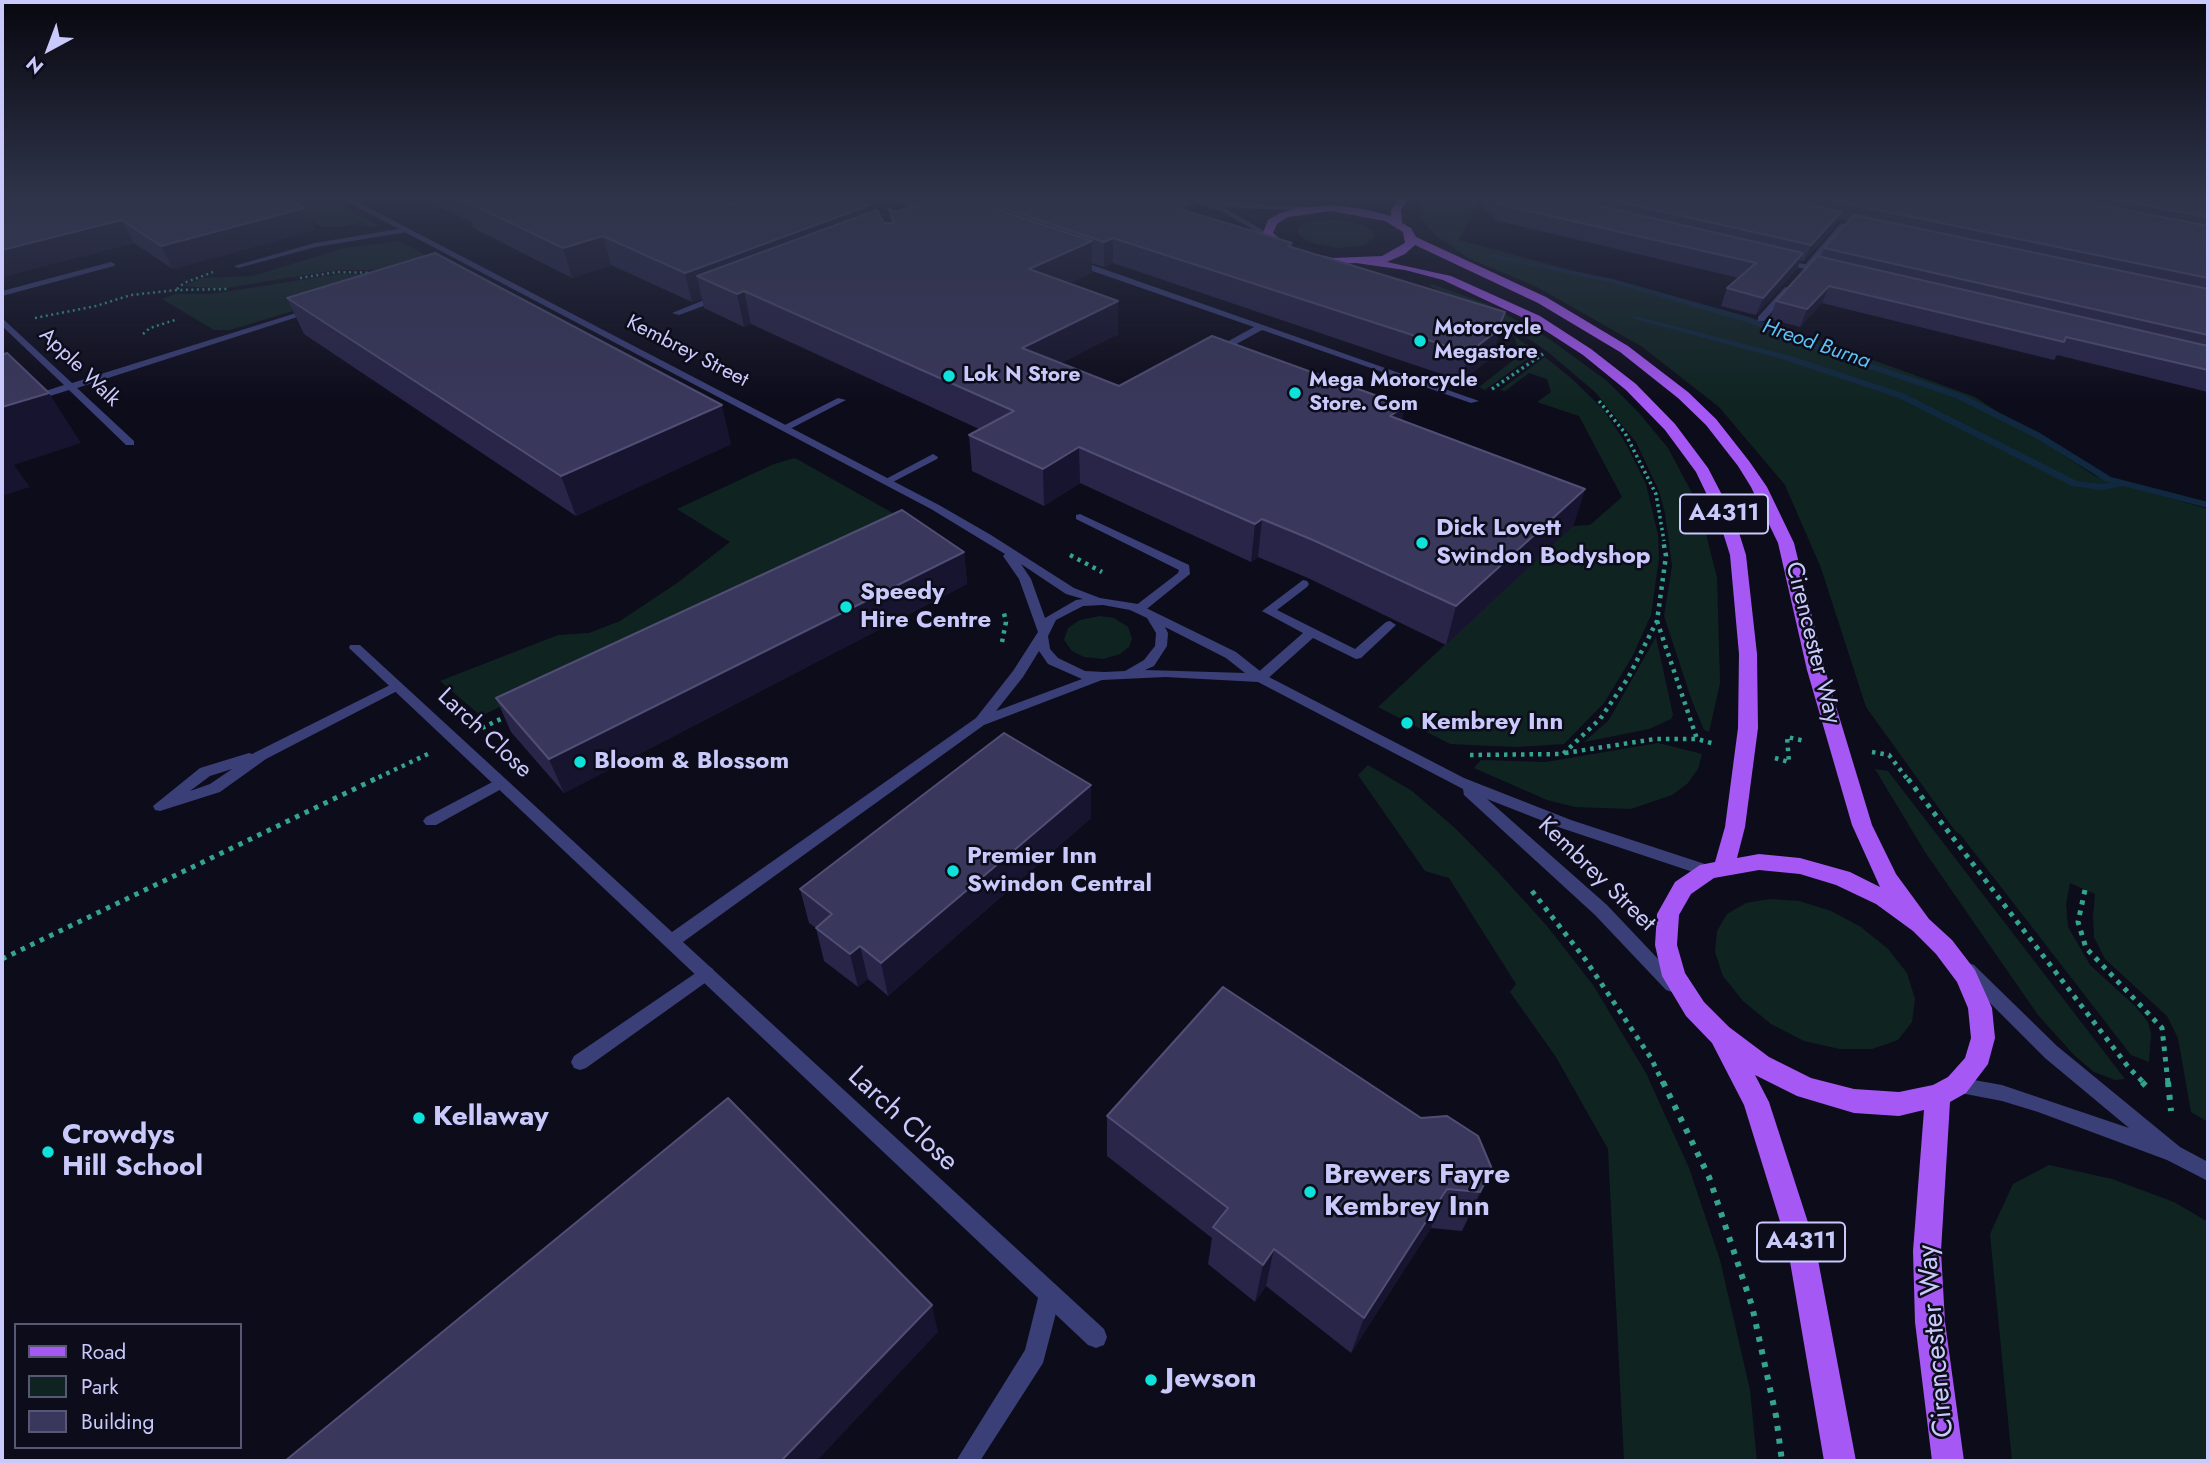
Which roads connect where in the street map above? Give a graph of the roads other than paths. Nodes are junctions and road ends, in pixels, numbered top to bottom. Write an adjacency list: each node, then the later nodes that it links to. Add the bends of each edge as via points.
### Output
1 (99, 267): 10 (street)
2 (475, 267): 21 (street, Kembrey Street)
3 (1091, 267): 15 (street)
4 (1406, 267): 43 (main road, A4311, via 1447,278 1536,319 1616,375 1657,413 1712,486 1738,555 1748,654 1745,751 1735,827)
5 (1471, 267): 44 (main road, Cirencester Way / A4311, via 1592,328 1662,377 1717,429 1759,486 1786,543 1816,670 1862,825 1887,878)
6 (1808, 267): 13 (street)
7 (1809, 267): 8 (street)
8 (1834, 273)
9 (728, 293): 12 (street)
10 (2, 294)
11 (327, 306): 17 (street)
12 (676, 313)
13 (1761, 319)
14 (2, 321): 17 (street, Apple Walk)
15 (1261, 327): 16 (street); 19 (street)
16 (1213, 354)
17 (72, 386): 20 (street); 22 (street, Apple Walk)
18 (841, 400): 21 (street)
19 (1474, 401)
20 (2, 408)
21 (784, 428): 24 (street, Kembrey Street)
22 (130, 443)
23 (933, 457): 24 (street)
24 (887, 481): 26 (street, Kembrey Street)
25 (1080, 517): 29 (street, via 1185,568)
26 (1004, 549): 28 (street, Kembrey Street, via 1070,591); 31 (street, Kembrey Street, via 1025,579)
27 (1303, 584): 32 (street, via 1268,611)
28 (1103, 601): 29 (street, Kembrey Street); 31 (street, Kembrey Street, via 1065,609 1051,618)
29 (1144, 612): 34 (street, Kembrey Street, via 1160,627 1161,646 1149,663); 36 (street, Kembrey Street, via 1231,655)
30 (1390, 625): 32 (street, via 1356,655)
31 (1043, 633): 35 (street, Kembrey Street, via 1044,649 1053,661 1074,672); 38 (street, via 1018,674)
32 (1311, 633): 36 (street)
33 (355, 648): 37 (street, Larch Close)
34 (1125, 674): 35 (street, Kembrey Street); 36 (street, Kembrey Street)
35 (1104, 676): 38 (street)
36 (1260, 678): 40 (street, Kembrey Street)
37 (396, 686): 39 (street); 41 (street, Larch Close)
38 (979, 722): 45 (street)
39 (261, 755): 39 (street, via 215,788 160,806 205,772)
40 (1459, 782): 43 (street, Kembrey Street, via 1566,824); 48 (street, Kembrey Street, via 1601,910)
41 (500, 783): 42 (street); 45 (street, Larch Close)
42 (431, 821)
43 (1716, 869): 44 (main road, A4311, via 1773,863 1800,866 1842,878 1884,898); 48 (main road, A4311, via 1682,888 1668,914 1666,945 1674,976)
44 (1921, 925): 46 (main road, A4311)
45 (671, 942): 47 (street, Larch Close)
46 (1944, 947): 51 (main road, A4311, via 1967,977 1980,1008 1983,1038 1976,1064); 52 (street, via 2052,1052)
47 (706, 973): 50 (street); 54 (street, Larch Close)
48 (1695, 1009): 49 (main road, A4311)
49 (1720, 1035): 51 (main road, A4311, via 1760,1065 1805,1088 1865,1102 1899,1104); 57 (main road, A4311, via 1756,1102 1801,1244)
50 (580, 1062)
51 (1948, 1091): 52 (street, via 2002,1094); 58 (main road, Cirencester Way, via 1927,1251 1930,1322)
52 (2173, 1153): 53 (street)
53 (2208, 1172)
54 (1050, 1294): 55 (street, Larch Close); 56 (street, via 1035,1355)
55 (1096, 1337)
56 (967, 1461)
57 (1840, 1461)
58 (1948, 1461)

